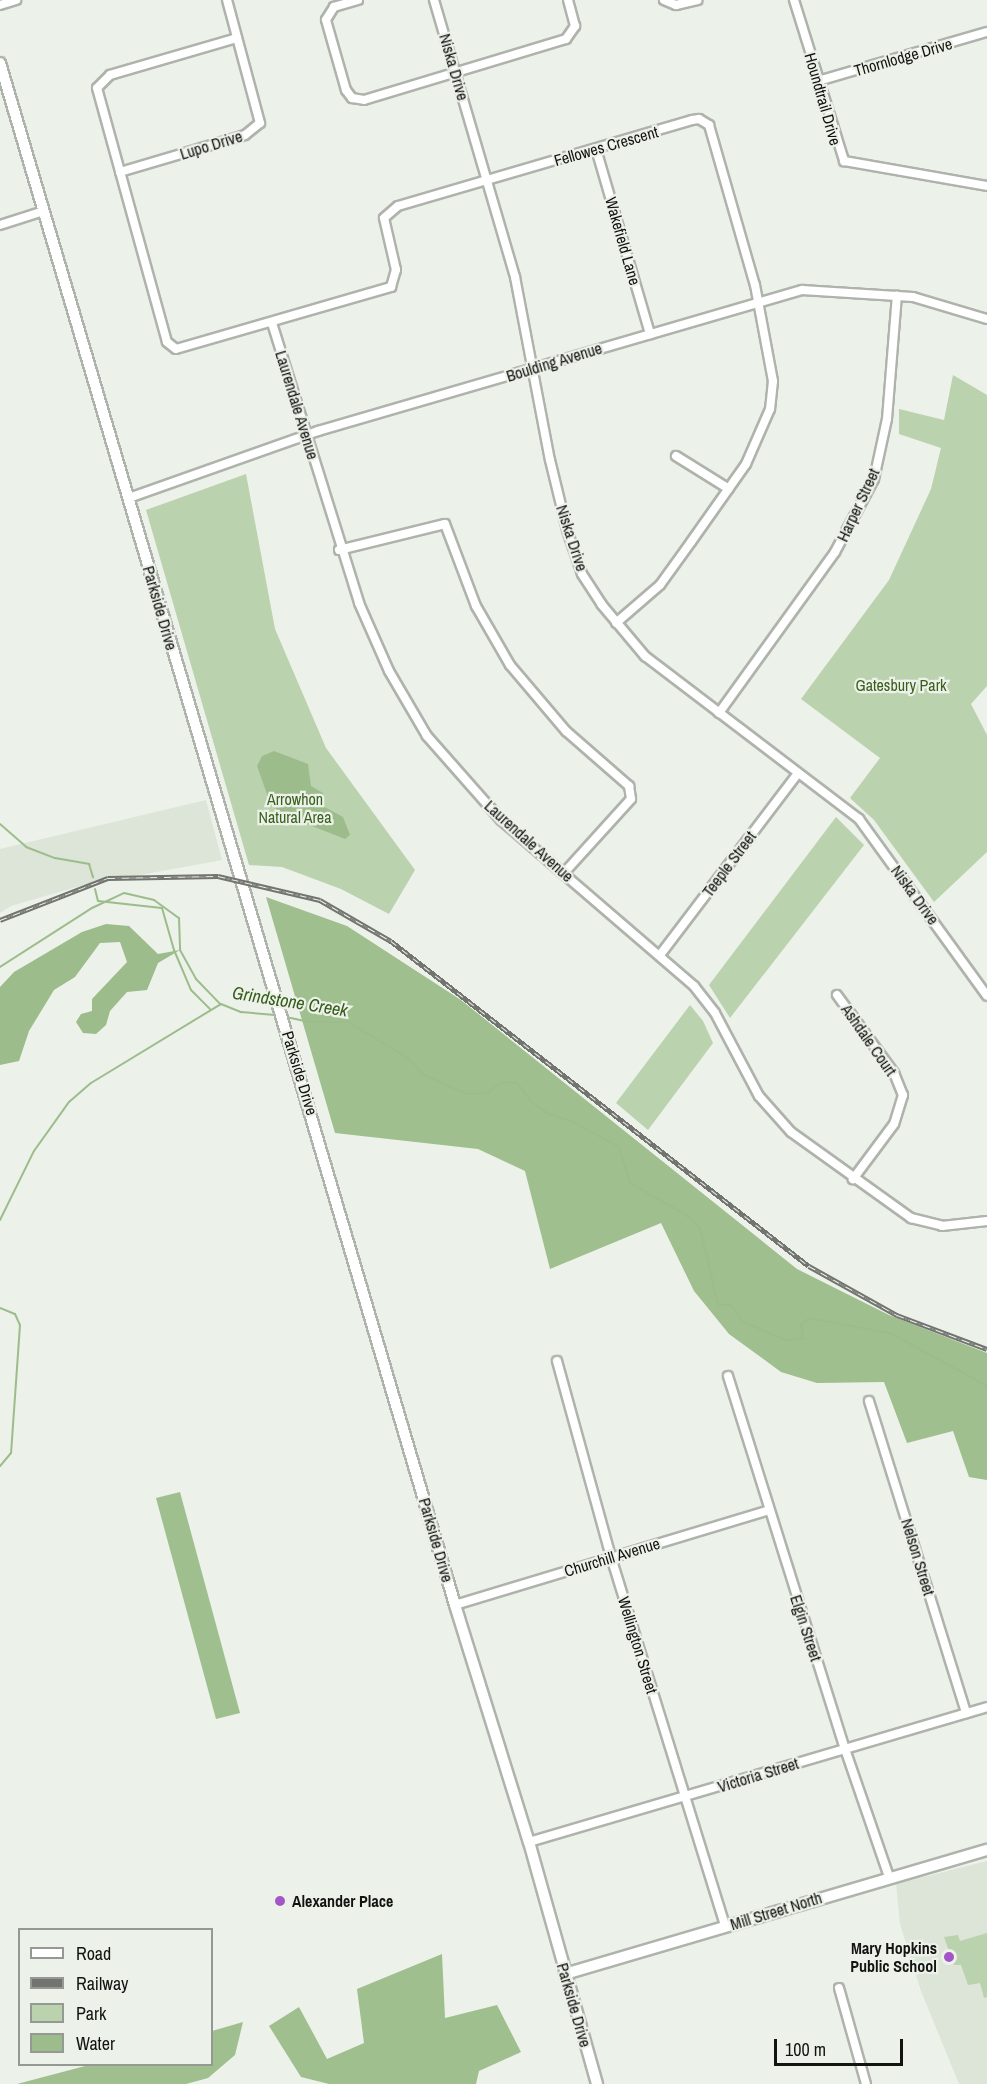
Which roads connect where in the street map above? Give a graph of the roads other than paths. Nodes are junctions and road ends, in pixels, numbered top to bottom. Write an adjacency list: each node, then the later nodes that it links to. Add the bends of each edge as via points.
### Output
1 (16, 0): 9 (street)
2 (227, 0): 11 (street, Lupo Drive)
3 (358, 0): 13 (street, via 334,7 326,20 346,90 352,98 364,100)
4 (434, 0): 13 (street, Niska Drive)
5 (568, 0): 13 (street, via 575,26 568,38)
6 (664, 0): 7 (street, via 676,5)
7 (697, 0)
8 (794, 0): 14 (street, Houndtrail Drive)
9 (0, 5)
10 (987, 32): 14 (street, Thornlodge Drive)
11 (237, 38): 16 (street, Lupo Drive, via 261,115 256,129); 16 (street, via 110,75 99,82 96,97)
12 (0, 63): 19 (main road, Parkside Drive)
13 (455, 72): 17 (street, Niska Drive)
14 (819, 81): 18 (street, Houndtrail Drive, via 838,152 848,165)
15 (596, 149): 17 (street, Fellowes Crescent); 22 (street, Fellowes Crescent, via 692,120 699,119 709,126 740,225); 25 (street, Wakefield Lane)
16 (120, 172): 24 (street, Fellowes Crescent, via 167,342 172,347 184,349)
17 (488, 181): 24 (street, Fellowes Crescent, via 398,206 387,213 384,225 397,276 391,287); 26 (street, Niska Drive, via 515,277)
18 (987, 186)
19 (44, 211): 20 (street); 30 (main road, Parkside Drive)
20 (0, 225)
21 (897, 295): 22 (street, Boulding Avenue, via 814,289); 23 (street, Boulding Avenue, via 948,304); 33 (street, Harper Street, via 887,419 874,479 835,552)
22 (758, 302): 25 (street, Boulding Avenue); 29 (street, Fellowes Crescent, via 772,374 772,396 753,452)
23 (987, 319)
24 (272, 323): 27 (street, Laurendale Avenue)
25 (650, 334): 26 (street, Boulding Avenue)
26 (534, 369): 27 (street, Boulding Avenue); 32 (street, Niska Drive, via 567,531 582,574)
27 (305, 436): 30 (street, Boulding Avenue); 31 (street, Laurendale Avenue)
28 (676, 456): 29 (street)
29 (729, 489): 32 (street, Fellowes Crescent, via 660,585)
30 (129, 498): 46 (main road, Parkside Drive)
31 (339, 550): 35 (street, Laurendale Avenue, via 389,671 427,736 501,820); 35 (street, via 444,524 477,606 510,665 566,731 628,786 631,799)
32 (616, 623): 33 (street, Niska Drive, via 645,656)
33 (719, 713): 34 (street, Niska Drive)
34 (798, 773): 36 (street, Teeple Street); 38 (street, Niska Drive, via 866,827)
35 (564, 873): 36 (street, Laurendale Avenue)
36 (660, 955): 39 (street, Laurendale Avenue, via 709,1004 767,1108 790,1132)
37 (837, 995): 39 (street, Ashdale Court, via 894,1073 903,1095 894,1124)
38 (987, 996)
39 (853, 1179): 40 (street, Laurendale Avenue, via 911,1218 954,1226)
40 (987, 1221)
41 (557, 1361): 45 (street, Wellington Street)
42 (728, 1376): 44 (street, Elgin Street)
43 (869, 1401): 48 (street, Nelson Street)
44 (769, 1510): 45 (street, Churchill Avenue); 49 (street, Elgin Street)
45 (611, 1557): 46 (street, Churchill Avenue); 50 (street, Wellington Street)
46 (455, 1605): 51 (main road, Parkside Drive)
47 (987, 1707): 48 (street, Victoria Street)
48 (966, 1713): 49 (street, Victoria Street)
49 (845, 1749): 50 (street, Victoria Street); 53 (street, Elgin Street)
50 (684, 1797): 51 (street, Victoria Street); 54 (street, Wellington Street)
51 (530, 1842): 55 (main road, Parkside Drive)
52 (987, 1850): 53 (main road, Mill Street North)
53 (890, 1877): 54 (main road, Mill Street North)
54 (725, 1926): 55 (main road, Mill Street North)
55 (565, 1974): 57 (main road, Parkside Drive)
56 (839, 1988): 58 (street)
57 (597, 2084)
58 (866, 2084)

